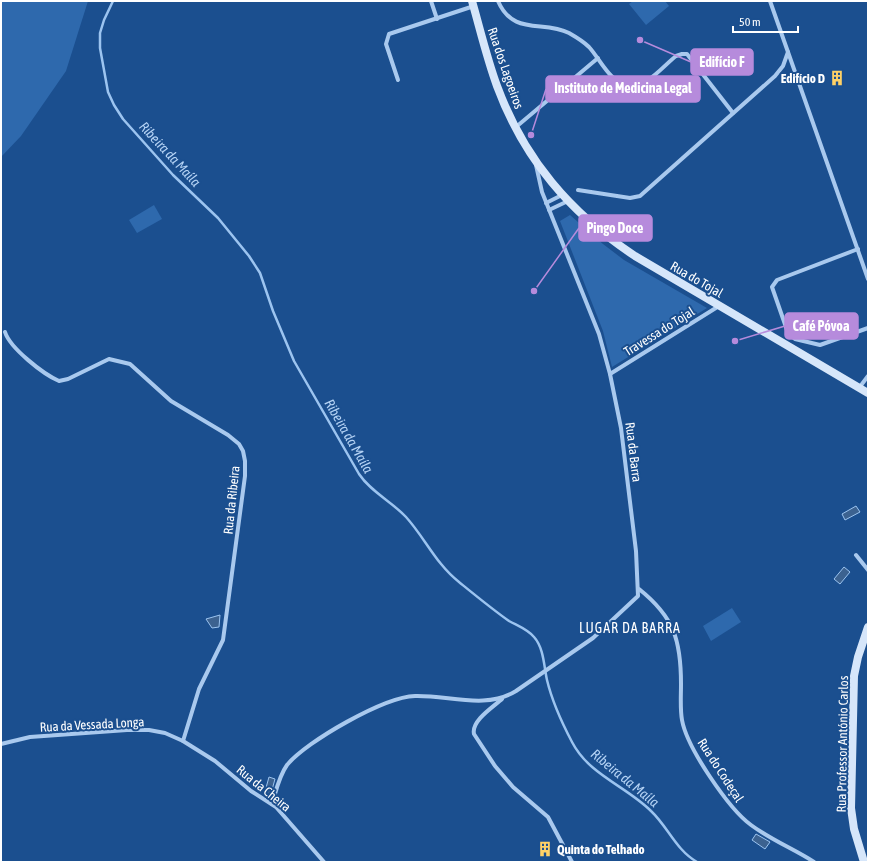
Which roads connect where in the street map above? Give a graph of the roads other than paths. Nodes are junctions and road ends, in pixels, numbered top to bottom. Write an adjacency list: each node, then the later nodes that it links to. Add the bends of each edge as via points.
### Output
1 (431, 1): 5 (street)
2 (498, 1): 7 (street, via 515,21 528,26 565,31 585,43)
3 (770, 1): 6 (street)
4 (473, 4): 5 (street); 10 (main road, Rua dos Lagoeiros, via 497,85)
5 (437, 19): 8 (street, via 388,36 386,44)
6 (788, 52): 9 (street, via 779,71); 16 (street)
7 (598, 58): 9 (street, via 616,80 622,84 632,85 644,82 679,55 687,54); 10 (street)
8 (398, 80)
9 (733, 113): 12 (street, via 637,198)
10 (516, 127): 11 (main road, Rua dos Lagoeiros)
11 (535, 161): 13 (main road, Rua do Tojal); 14 (street, Rua da Barra)
12 (578, 190)
13 (565, 198): 14 (street); 15 (street); 18 (main road, Rua do Tojal, via 628,252)
14 (546, 203): 15 (street, Rua da Barra)
15 (549, 210): 21 (street, Rua da Barra, via 599,334)
16 (858, 250): 17 (street); 19 (street, via 778,280 772,287 788,333 795,339 820,345)
17 (868, 279)
18 (719, 306): 21 (street, Travessa do Tojal); 23 (main road, Rua do Tojal)
19 (868, 328)
20 (5, 332): 30 (street, Rua da Ribeira, via 8,340 28,359 59,381 110,359 127,363 174,403 228,435 243,451 245,476 223,640 199,689)
21 (610, 374): 27 (street, Rua da Barra, via 621,428)
22 (868, 376): 23 (street)
23 (859, 388): 24 (main road, Rua do Tojal)
24 (868, 393)
25 (856, 555): 26 (street)
26 (868, 570)
27 (639, 589): 29 (street, via 638,596 629,606 593,638); 35 (street, Rua do Codeçal, via 663,611 674,634 681,679 682,721 702,764 743,818 761,832)
28 (868, 627): 36 (main road, Rua Professor António Carlos, via 854,676 851,799 852,821)
29 (504, 697): 32 (street, via 482,701 409,696 387,702 333,730 293,759 284,769); 34 (street, via 477,723 474,731 476,737 513,787 548,817)
30 (183, 741): 31 (street, Rua da Vessada Longa, via 161,732 138,730 30,737); 32 (street, Rua da Cheira, via 215,761 251,791)
31 (1, 744)
32 (272, 804): 33 (street, Rua da Cheira)
33 (324, 862)
34 (572, 862)
35 (814, 862)
36 (864, 862)

